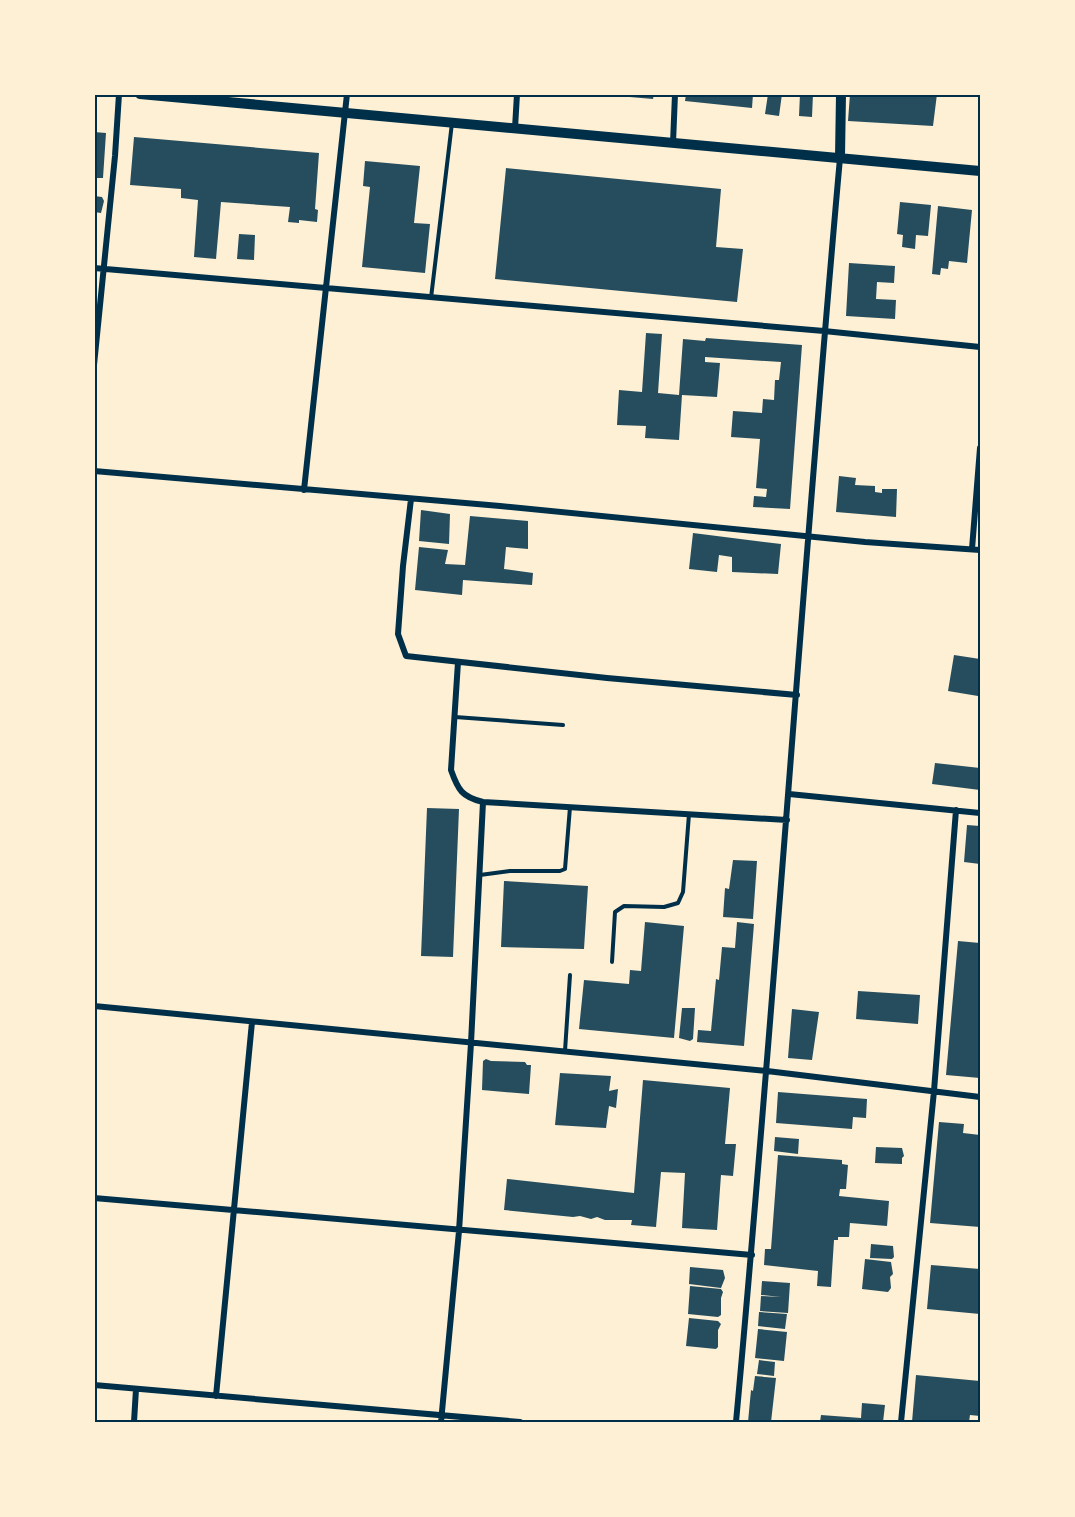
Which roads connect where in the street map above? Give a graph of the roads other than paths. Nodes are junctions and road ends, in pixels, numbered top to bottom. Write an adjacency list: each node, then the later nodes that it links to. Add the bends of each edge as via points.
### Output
1 (119, 94): 15 (street)
2 (140, 94): 7 (street)
3 (347, 94): 8 (street)
4 (517, 94): 10 (street)
5 (675, 94): 11 (street)
6 (841, 94): 12 (street)
7 (186, 97): 8 (street)
8 (346, 113): 9 (street); 16 (street)
9 (452, 123): 10 (street); 17 (lane)
10 (515, 128): 11 (street)
11 (674, 142): 12 (street)
12 (840, 157): 13 (street); 18 (street)
13 (981, 171)
14 (94, 268): 15 (street)
15 (104, 269): 16 (street); 20 (street)
16 (325, 290): 17 (street); 23 (street)
17 (431, 298): 18 (street)
18 (824, 331): 19 (street); 25 (street)
19 (981, 347)
20 (94, 365)
21 (981, 448): 26 (street)
22 (94, 471): 23 (street)
23 (304, 490): 24 (street)
24 (411, 499): 25 (street); 28 (street, via 398,634 406,656)
25 (810, 536): 26 (street); 29 (street)
26 (972, 549): 27 (street)
27 (981, 550)
28 (458, 662): 29 (street); 30 (street)
29 (797, 694): 32 (street)
30 (454, 717): 31 (lane); 33 (street, via 451,770 467,798)
31 (563, 725)
32 (789, 794): 35 (street); 38 (street)
33 (483, 802): 34 (street); 39 (street)
34 (570, 807): 37 (street); 39 (lane, via 564,869)
35 (956, 810): 36 (street); 47 (street)
36 (981, 813)
37 (689, 814): 38 (street); 40 (lane, via 678,903 664,907 624,906 615,912)
38 (787, 820): 46 (street)
39 (480, 875): 44 (street)
40 (612, 962)
41 (570, 975): 45 (lane)
42 (94, 1006): 43 (street)
43 (252, 1022): 44 (street); 50 (street)
44 (471, 1043): 45 (street); 51 (street)
45 (564, 1052): 46 (street)
46 (767, 1071): 47 (street); 52 (street)
47 (934, 1091): 48 (street); 60 (street)
48 (981, 1097)
49 (94, 1198): 50 (street)
50 (232, 1210): 51 (street); 55 (street)
51 (459, 1231): 52 (street); 56 (street)
52 (752, 1255): 59 (street)
53 (94, 1385): 54 (street)
54 (136, 1389): 55 (street); 57 (street)
55 (216, 1396): 56 (street)
56 (441, 1419): 58 (street)
57 (134, 1422)
58 (520, 1422)
59 (736, 1422)
60 (901, 1422)

